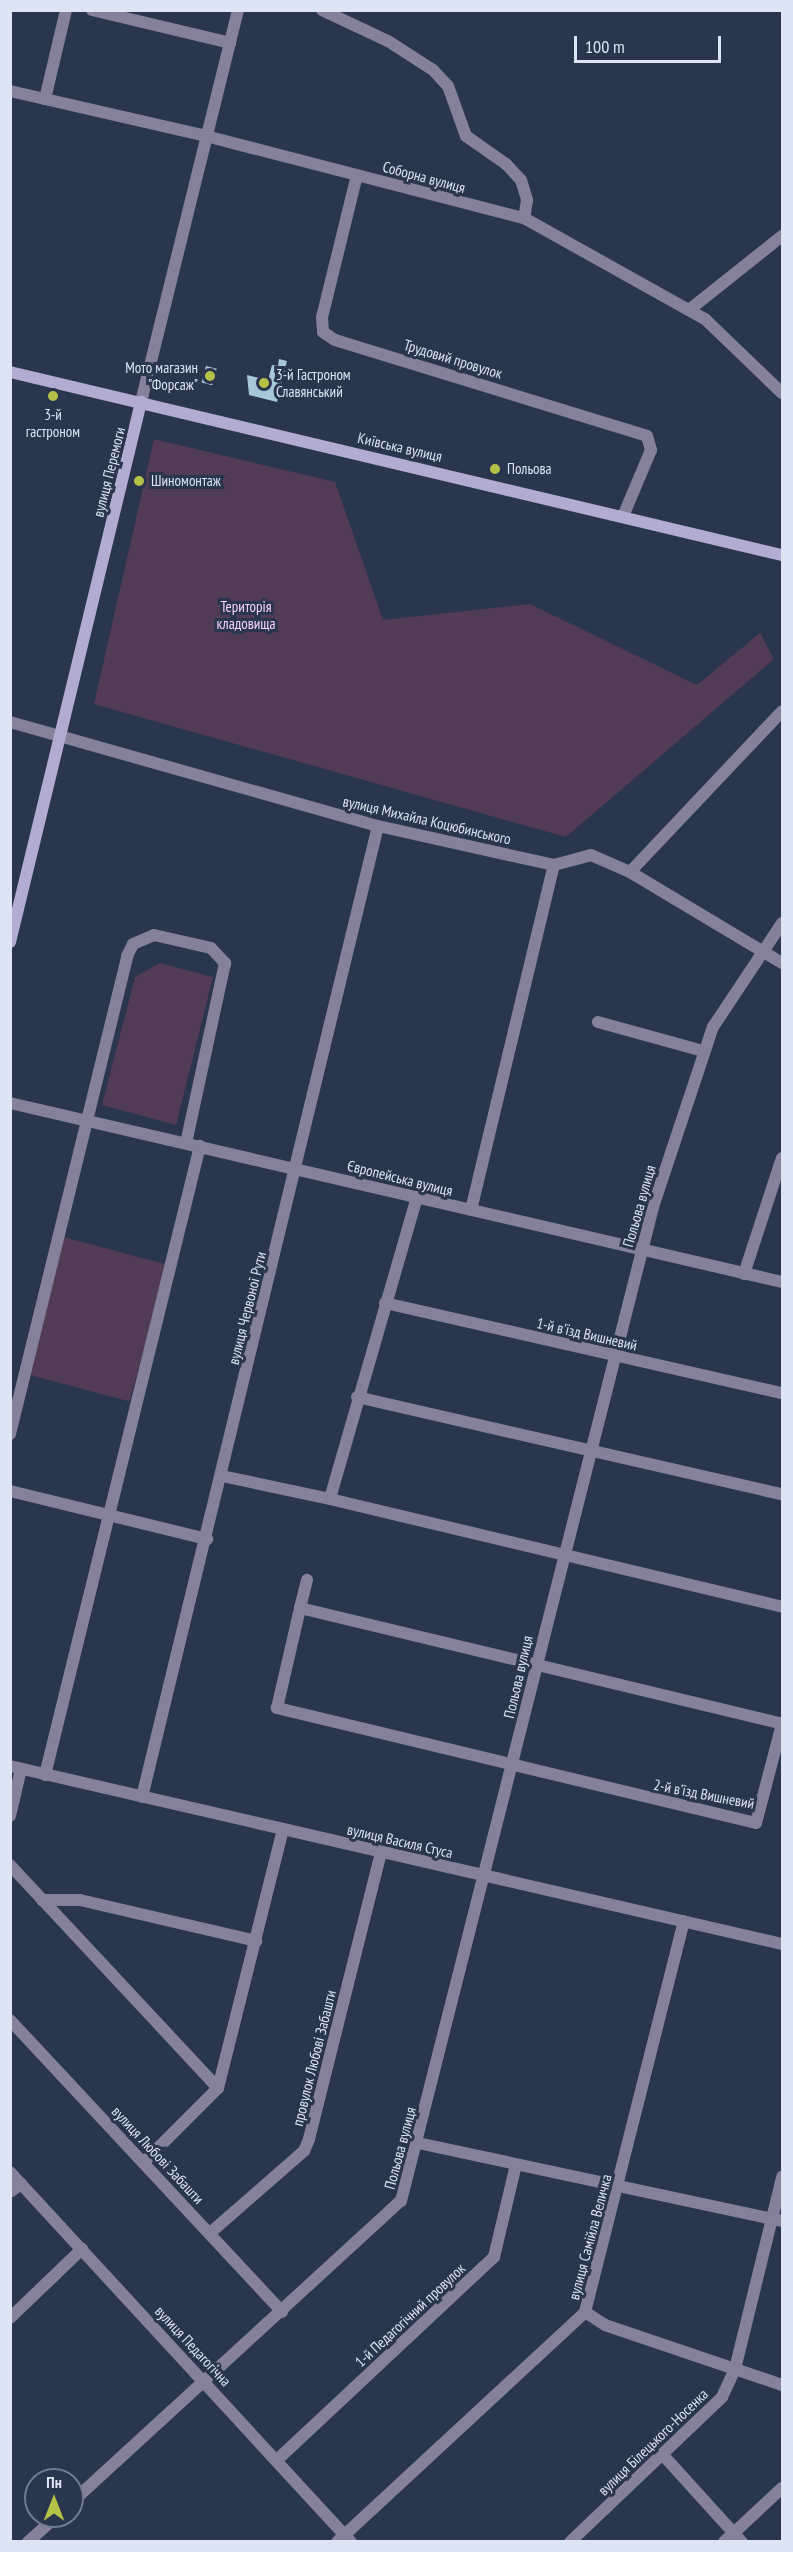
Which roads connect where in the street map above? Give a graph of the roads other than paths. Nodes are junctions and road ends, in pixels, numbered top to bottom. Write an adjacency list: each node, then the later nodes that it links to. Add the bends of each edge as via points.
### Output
1 (66, 10): 7 (street)
2 (92, 10): 5 (street)
3 (238, 10): 5 (street, вулиця Перемоги)
4 (322, 10): 10 (street, via 406,52 441,78 448,86 466,136 506,164 521,180 527,200)
5 (230, 43): 8 (street, вулиця Перемоги)
6 (10, 91): 7 (street, Соборна вулиця)
7 (45, 99): 8 (street, Соборна вулиця)
8 (206, 136): 9 (street, Соборна вулиця); 15 (street, вулиця Перемоги)
9 (357, 175): 10 (street, Соборна вулиця); 16 (street, Трудовий провулок, via 322,317 323,332 335,340 647,436 651,450)
10 (524, 218): 12 (street, Соборна вулиця)
11 (783, 236): 12 (street)
12 (688, 310): 14 (street, Соборна вулиця, via 705,319)
13 (10, 372): 15 (street, Київська вулиця)
14 (783, 393)
15 (141, 402): 16 (street, Київська вулиця); 20 (street, вулиця Перемоги)
16 (624, 514): 17 (street, Київська вулиця)
17 (783, 555)
18 (783, 711): 23 (street)
19 (10, 722): 20 (street, вулиця Михайла Коцюбинського)
20 (60, 735): 21 (street, вулиця Михайла Коцюбинського); 24 (street, вулиця Перемоги)
21 (378, 826): 22 (street, вулиця Михайла Коцюбинського); 36 (street, вулиця Червоної Рути)
22 (554, 865): 23 (street, вулиця Михайла Коцюбинського, via 591,855); 38 (street)
23 (630, 872): 27 (street, вулиця Михайла Коцюбинського)
24 (13, 922): 26 (street, вулиця Перемоги)
25 (783, 923): 27 (street, Польова вулиця)
26 (10, 942)
27 (763, 950): 28 (street, вулиця Михайла Коцюбинського); 30 (street, Польова вулиця, via 733,992)
28 (783, 963)
29 (598, 1022): 30 (street)
30 (703, 1052): 39 (street, Польова вулиця)
31 (10, 1103): 32 (street, Європейська вулиця)
32 (86, 1119): 33 (street, Європейська вулиця); 33 (street, via 133,944 154,935 211,948 221,955 226,972); 46 (street)
33 (186, 1143): 34 (street, Європейська вулиця)
34 (200, 1146): 36 (street, Європейська вулиця); 52 (street)
35 (783, 1158): 40 (street)
36 (296, 1168): 37 (street, Європейська вулиця); 48 (street, вулиця Червоної Рути)
37 (417, 1197): 38 (street, Європейська вулиця); 42 (street)
38 (471, 1210): 39 (street, Європейська вулиця)
39 (642, 1249): 40 (street, Європейська вулиця); 43 (street, Польова вулиця)
40 (744, 1274): 41 (street, Європейська вулиця)
41 (783, 1282)
42 (385, 1303): 43 (street, 1-й в'їзд Вишневий); 45 (street)
43 (615, 1355): 44 (street, 1-й в'їзд Вишневий); 47 (street, Польова вулиця)
44 (783, 1393)
45 (357, 1397): 47 (street); 51 (street)
46 (10, 1434)
47 (590, 1450): 50 (street); 54 (street, Польова вулиця)
48 (222, 1476): 51 (street); 53 (street, вулиця Червоної Рути)
49 (10, 1491): 52 (street)
50 (783, 1494)
51 (330, 1499): 54 (street)
52 (109, 1515): 53 (street); 61 (street)
53 (207, 1539): 62 (street, вулиця Червоної Рути)
54 (563, 1553): 56 (street); 58 (street, Польова вулиця)
55 (307, 1580): 57 (street)
56 (783, 1606)
57 (300, 1608): 58 (street); 60 (street, via 277,1708)
58 (536, 1664): 60 (street, Польова вулиця); 60 (street, 2-й вʼїзд Вишневий, via 782,1724 756,1823)
59 (16, 1768): 61 (street, вулиця Василя Стуса); 63 (street)
60 (511, 1768): 67 (street, Польова вулиця)
61 (45, 1774): 62 (street, вулиця Василя Стуса)
62 (142, 1797): 64 (street, вулиця Василя Стуса)
63 (10, 1816)
64 (283, 1829): 65 (street, вулиця Василя Стуса); 70 (street)
65 (381, 1852): 67 (street, вулиця Василя Стуса); 83 (street, провулок Любові Забашти, via 306,2145)
66 (10, 1865): 68 (street)
67 (483, 1875): 69 (street, вулиця Василя Стуса); 74 (street, Польова вулиця)
68 (42, 1900): 70 (street, via 80,1900); 73 (street)
69 (684, 1921): 71 (street, вулиця Василя Стуса); 80 (street, вулиця Самійла Величка)
70 (256, 1941): 73 (street)
71 (783, 1944)
72 (10, 2020): 75 (street, вулиця Любові Забашти)
73 (218, 2088): 75 (street)
74 (418, 2143): 76 (street); 85 (street, Польова вулиця, via 401,2201)
75 (144, 2162): 83 (street, вулиця Любові Забашти)
76 (516, 2165): 80 (street); 92 (street, 1-й Педагогічний провулок, via 494,2258)
77 (10, 2172): 79 (street, вулиця Педагогічна)
78 (783, 2177): 82 (street, вулиця Білецького-Носенка)
79 (21, 2184): 81 (street); 84 (street, вулиця Педагогічна)
80 (618, 2187): 82 (street); 86 (street, вулиця Самійла Величка)
81 (10, 2192)
82 (778, 2220): 88 (street, вулиця Білецького-Носенка)
83 (210, 2233): 85 (street, вулиця Любові Забашти)
84 (82, 2249): 87 (street); 89 (street, вулиця Педагогічна)
85 (282, 2312): 89 (street, Польова вулиця)
86 (585, 2312): 88 (street, via 605,2325); 97 (street, вулиця Самійла Величка)
87 (10, 2318)
88 (735, 2369): 90 (street); 91 (street, вулиця Білецького-Носенка, via 712,2410)
89 (206, 2382): 92 (street, вулиця Педагогічна); 94 (street, Польова вулиця)
90 (783, 2385)
91 (663, 2455): 96 (street); 99 (street, вулиця Білецького-Носенка)
92 (277, 2460): 97 (street, вулиця Педагогічна)
93 (783, 2488): 96 (street)
94 (84, 2491)
95 (43, 2528): 98 (street)
96 (738, 2537): 100 (street)
97 (344, 2539)
98 (28, 2541)
99 (570, 2541)
100 (724, 2541)

